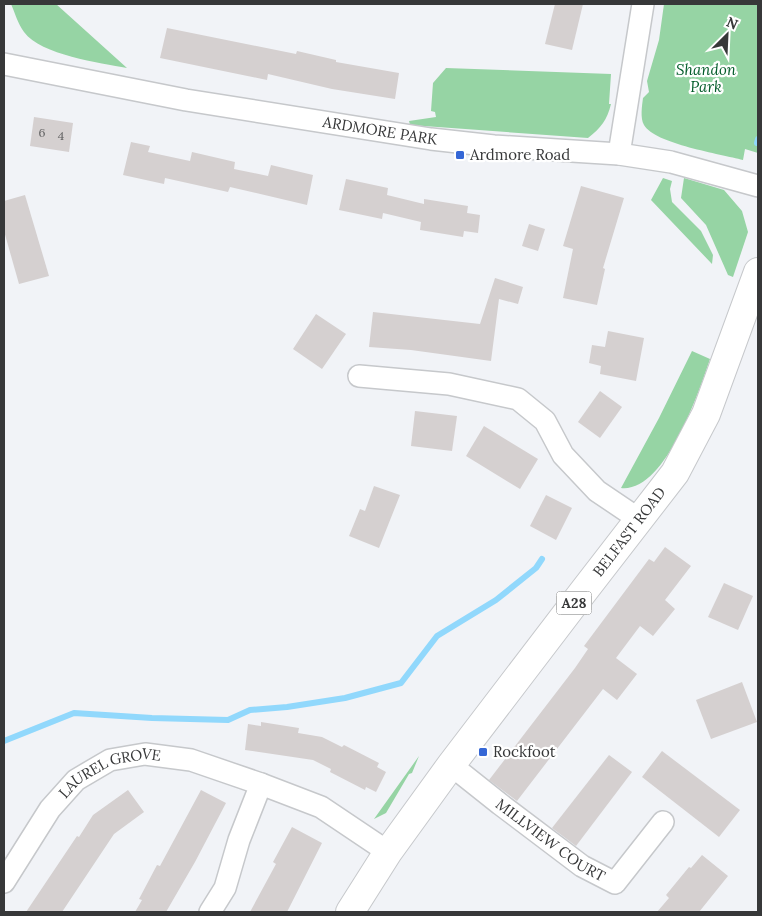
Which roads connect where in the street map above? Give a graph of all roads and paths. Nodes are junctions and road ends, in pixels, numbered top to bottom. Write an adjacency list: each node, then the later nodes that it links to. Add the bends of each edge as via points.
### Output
1 (643, 4): 3 (street)
2 (4, 64): 3 (street, ARDMORE PARK, via 186,100 431,139)
3 (619, 154): 4 (street, ARDMORE PARK, via 689,166)
4 (758, 186)
5 (758, 272): 7 (highway, BELFAST ROAD / A28, via 706,414 675,473)
6 (359, 376): 7 (street, via 449,384 518,399 545,421 563,455 597,491)
7 (640, 520): 8 (highway, BELFAST ROAD / A28)
8 (451, 765): 10 (street, MILLVIEW COURT, via 582,866 615,883); 11 (highway, BELFAST ROAD / A28)
9 (261, 784): 11 (street, LAUREL GROVE, via 321,807); 12 (street, LAUREL GROVE, via 191,760 145,754 110,760 76,780 50,809); 13 (street, via 225,888)
10 (663, 822)
11 (388, 852): 14 (highway, BELFAST ROAD / A28)
12 (4, 882)
13 (210, 912)
14 (350, 912)

